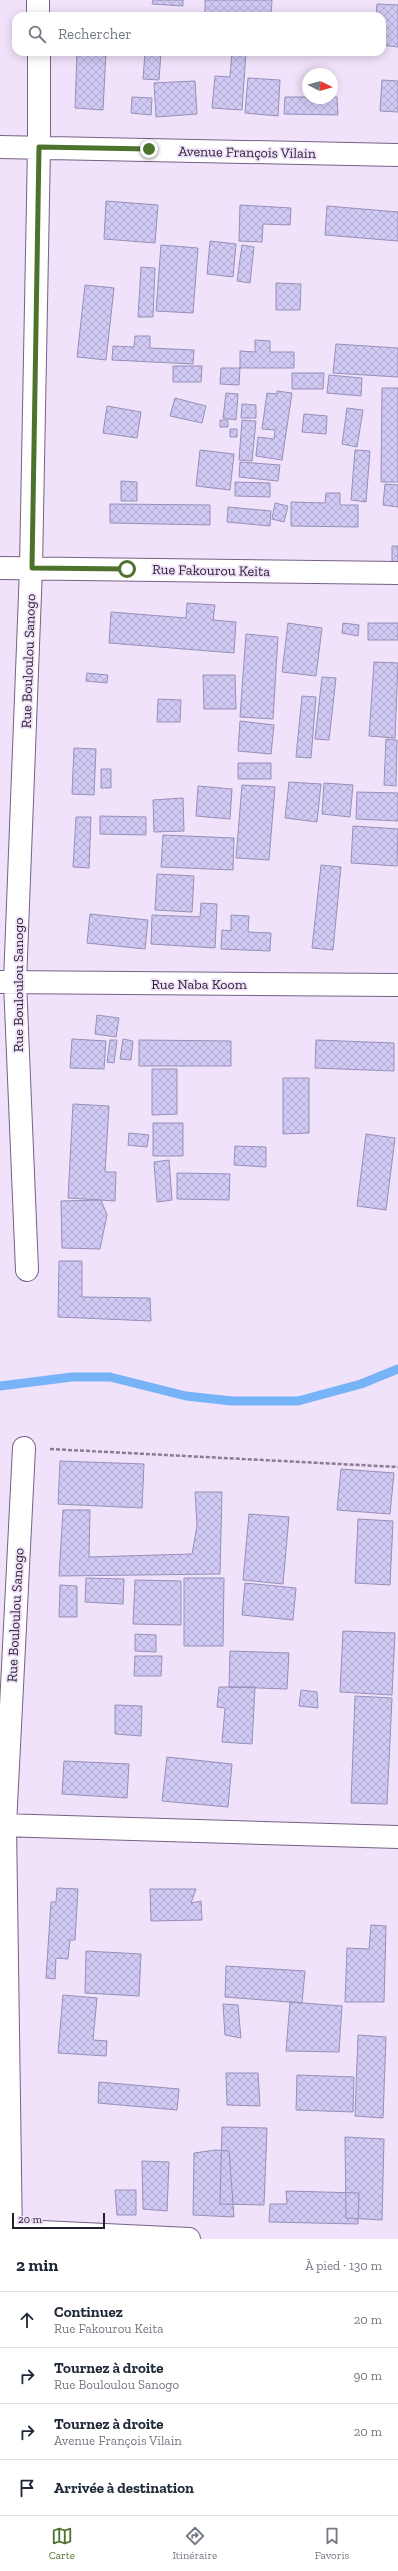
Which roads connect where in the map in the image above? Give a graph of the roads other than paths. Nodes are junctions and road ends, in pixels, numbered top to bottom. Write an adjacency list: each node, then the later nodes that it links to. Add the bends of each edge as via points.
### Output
1 (38, 0): 2 (street)
2 (38, 12)
3 (39, 56): 5 (street, Rue Bouloulou Sanogo)
4 (0, 147): 5 (street, Avenue François Vilain)
5 (39, 147): 6 (street, Avenue François Vilain); 8 (street, Rue Bouloulou Sanogo)
6 (398, 155)
7 (0, 568): 8 (street, Rue Fakourou Keita)
8 (32, 568): 9 (street, Rue Fakourou Keita); 10 (street, Rue Bouloulou Sanogo)
9 (398, 573)
10 (8, 982): 11 (street, Rue Naba Koom); 12 (street, Rue Bouloulou Sanogo)
11 (398, 985)
12 (27, 1270)
13 (24, 1448): 14 (street, Rue Bouloulou Sanogo)
14 (3, 1825): 15 (street); 16 (street, Rue Bouloulou Sanogo)
15 (398, 1837)
16 (7, 2233): 17 (street)
17 (189, 2239)

